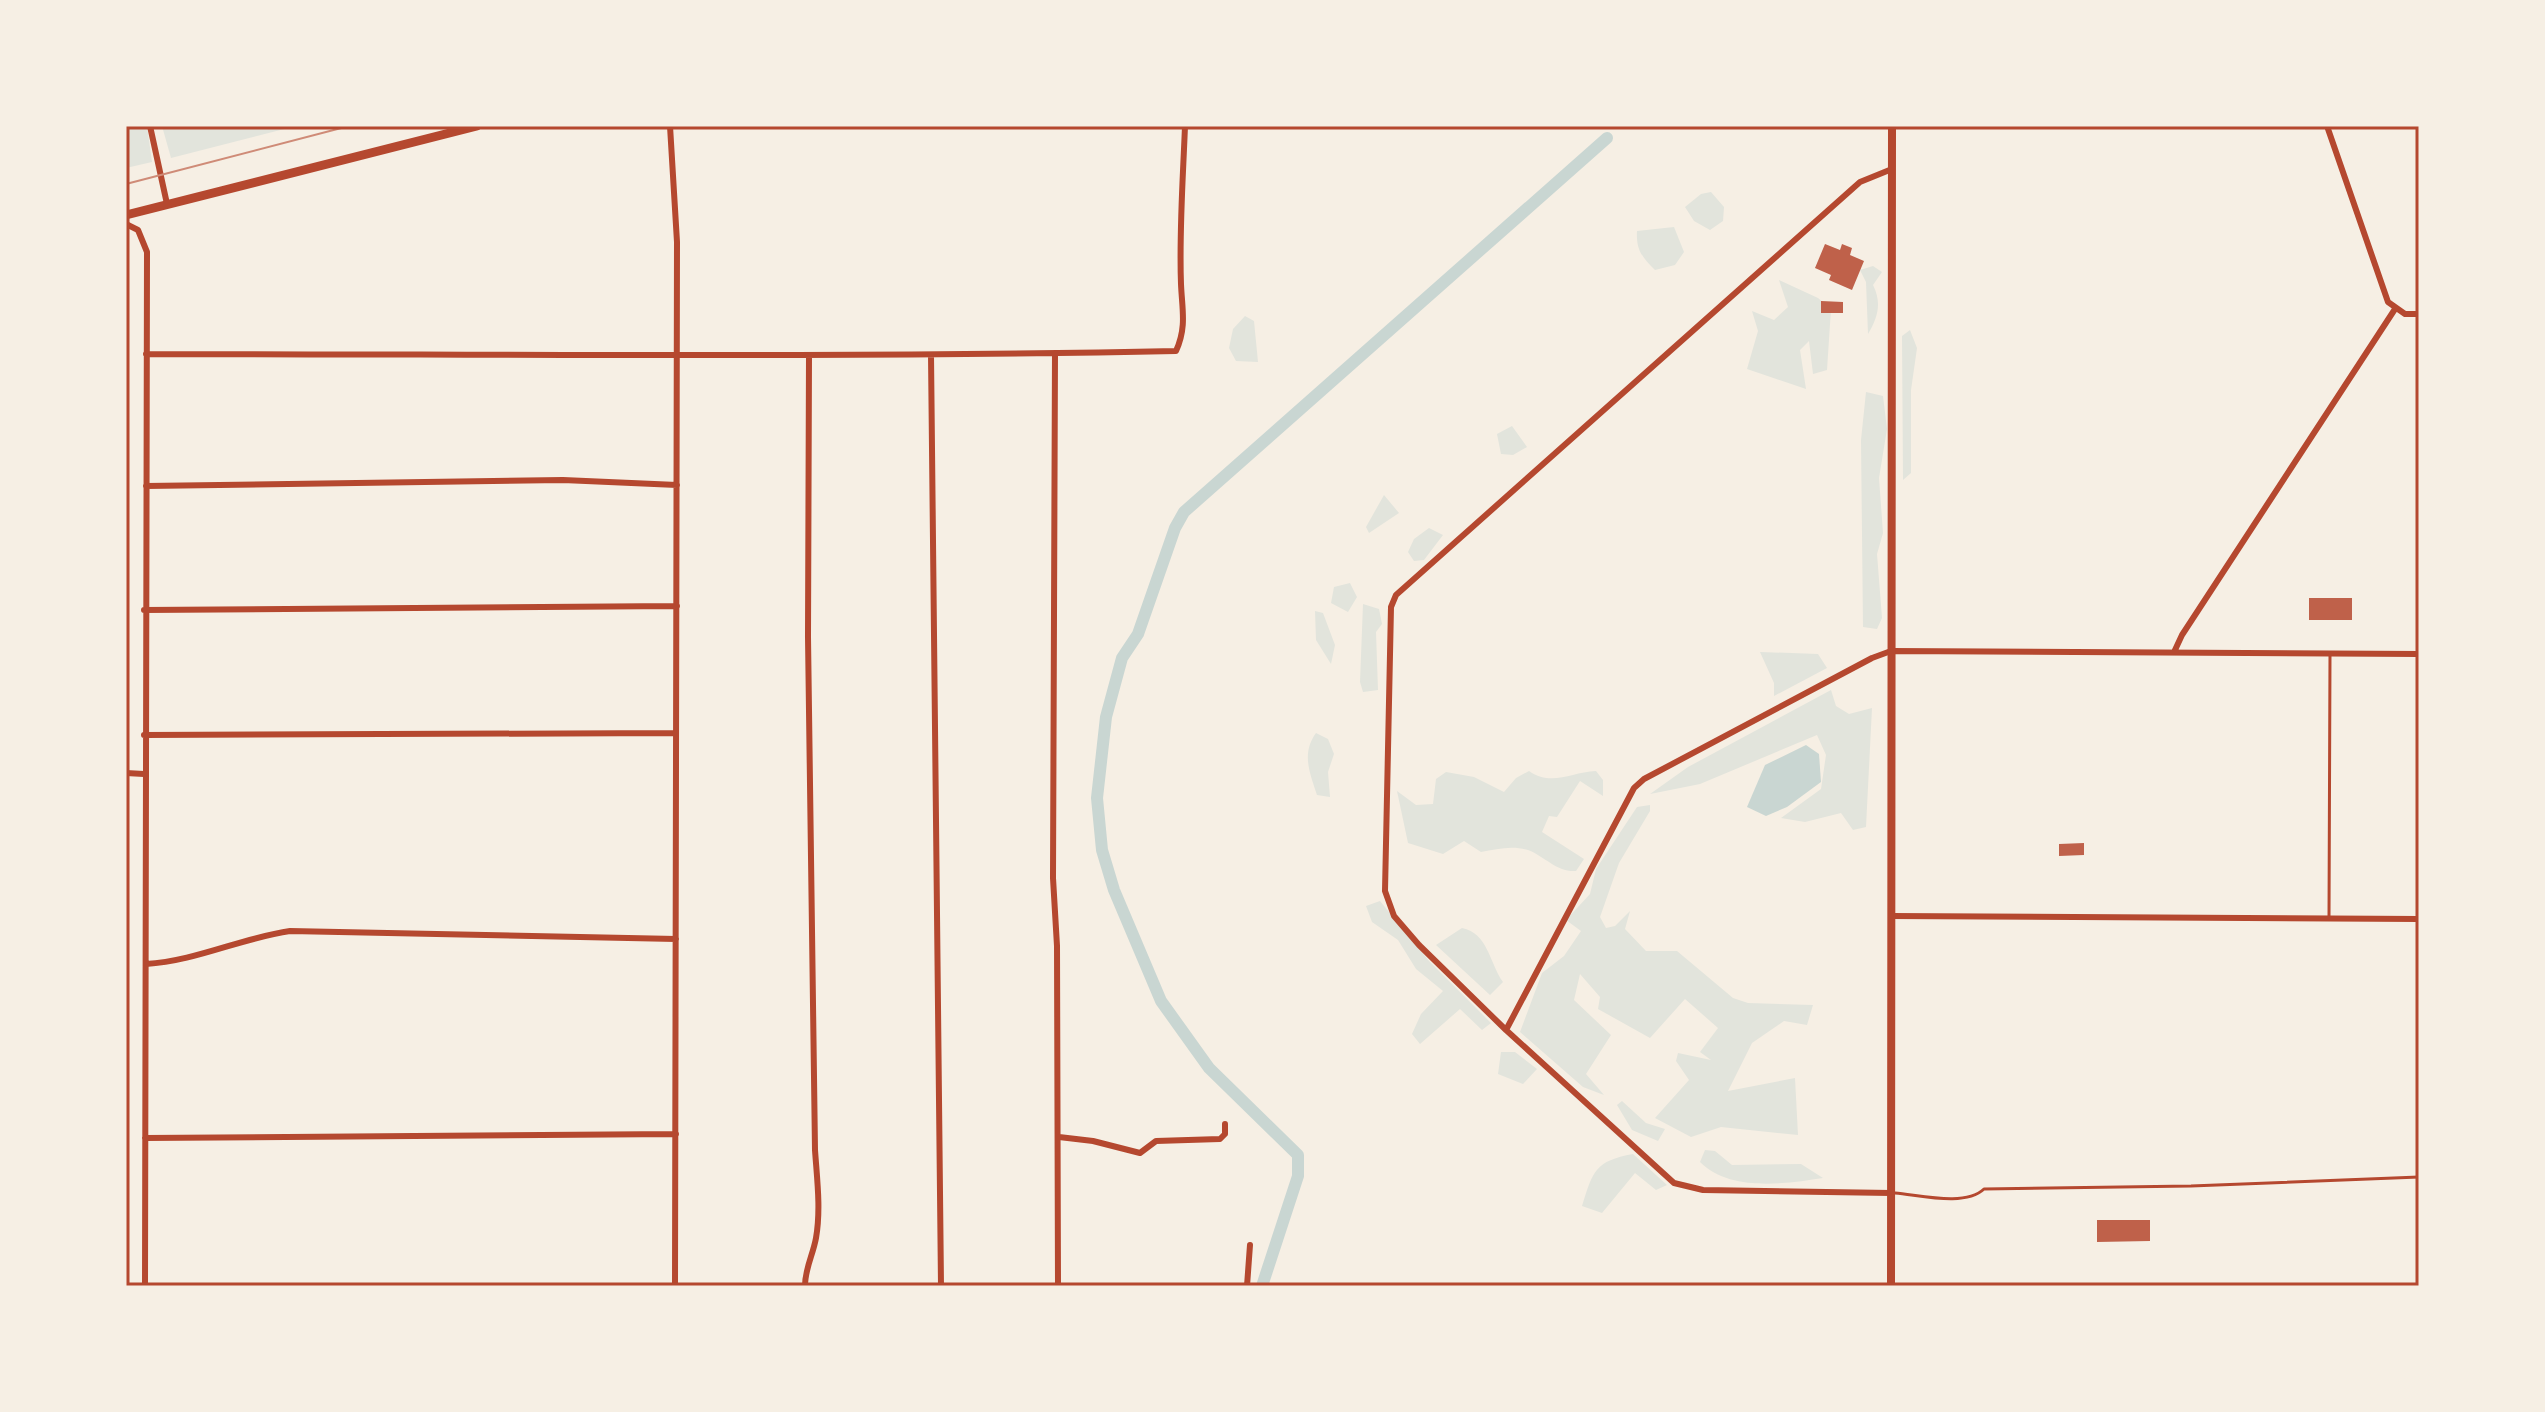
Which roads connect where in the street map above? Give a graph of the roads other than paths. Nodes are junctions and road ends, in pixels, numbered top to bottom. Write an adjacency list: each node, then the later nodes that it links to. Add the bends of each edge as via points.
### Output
1 (150, 126): 8 (street)
2 (477, 126): 8 (main road)
3 (670, 126): 13 (street)
4 (1185, 126): 14 (street, via 1185,314 1176,351)
5 (1892, 126): 7 (street)
6 (2327, 126): 11 (street, via 2384,294)
7 (1892, 169): 23 (street); 35 (street, via 1860,182 1396,595 1387,697 1388,906 1419,945)
8 (167, 204): 9 (main road)
9 (126, 215)
10 (126, 224): 15 (street, via 138,230 147,252)
11 (2395, 309): 12 (street); 22 (street)
12 (2419, 314)
13 (676, 353): 15 (street); 17 (street); 18 (street)
14 (1055, 353): 16 (street); 38 (street, via 1053,878)
15 (146, 354): 19 (street)
16 (931, 355): 17 (street); 46 (street)
17 (809, 356): 45 (street, via 808,653 818,1195 816,1239)
18 (677, 485): 19 (street, via 563,480); 20 (street)
19 (146, 486): 21 (street)
20 (677, 606): 21 (street); 26 (street)
21 (144, 610): 27 (street)
22 (2175, 650): 23 (street); 24 (street)
23 (1891, 651): 30 (street); 35 (street, via 1634,788)
24 (2330, 654): 25 (street); 31 (lane)
25 (2419, 654)
26 (676, 733): 27 (street); 33 (street)
27 (144, 735): 29 (street)
28 (126, 773): 29 (street)
29 (144, 774): 34 (street)
30 (1891, 916): 31 (street); 41 (street)
31 (2329, 919): 32 (street)
32 (2419, 919)
33 (676, 939): 34 (street, via 290,931); 37 (street)
34 (146, 964): 39 (street)
35 (1506, 1030): 41 (street, via 1674,1183 1703,1190)
36 (1225, 1124): 38 (street, via 1220,1139 1156,1141 1140,1153)
37 (676, 1134): 39 (street); 44 (street)
38 (1059, 1137): 47 (street)
39 (145, 1138): 43 (street)
40 (2419, 1177): 41 (lane, via 2024,1187 1984,1189 1977,1196 1954,1198)
41 (1891, 1193): 49 (street)
42 (1250, 1245): 48 (street)
43 (145, 1286)
44 (675, 1286)
45 (805, 1286)
46 (941, 1286)
47 (1058, 1286)
48 (1247, 1286)
49 (1891, 1286)

